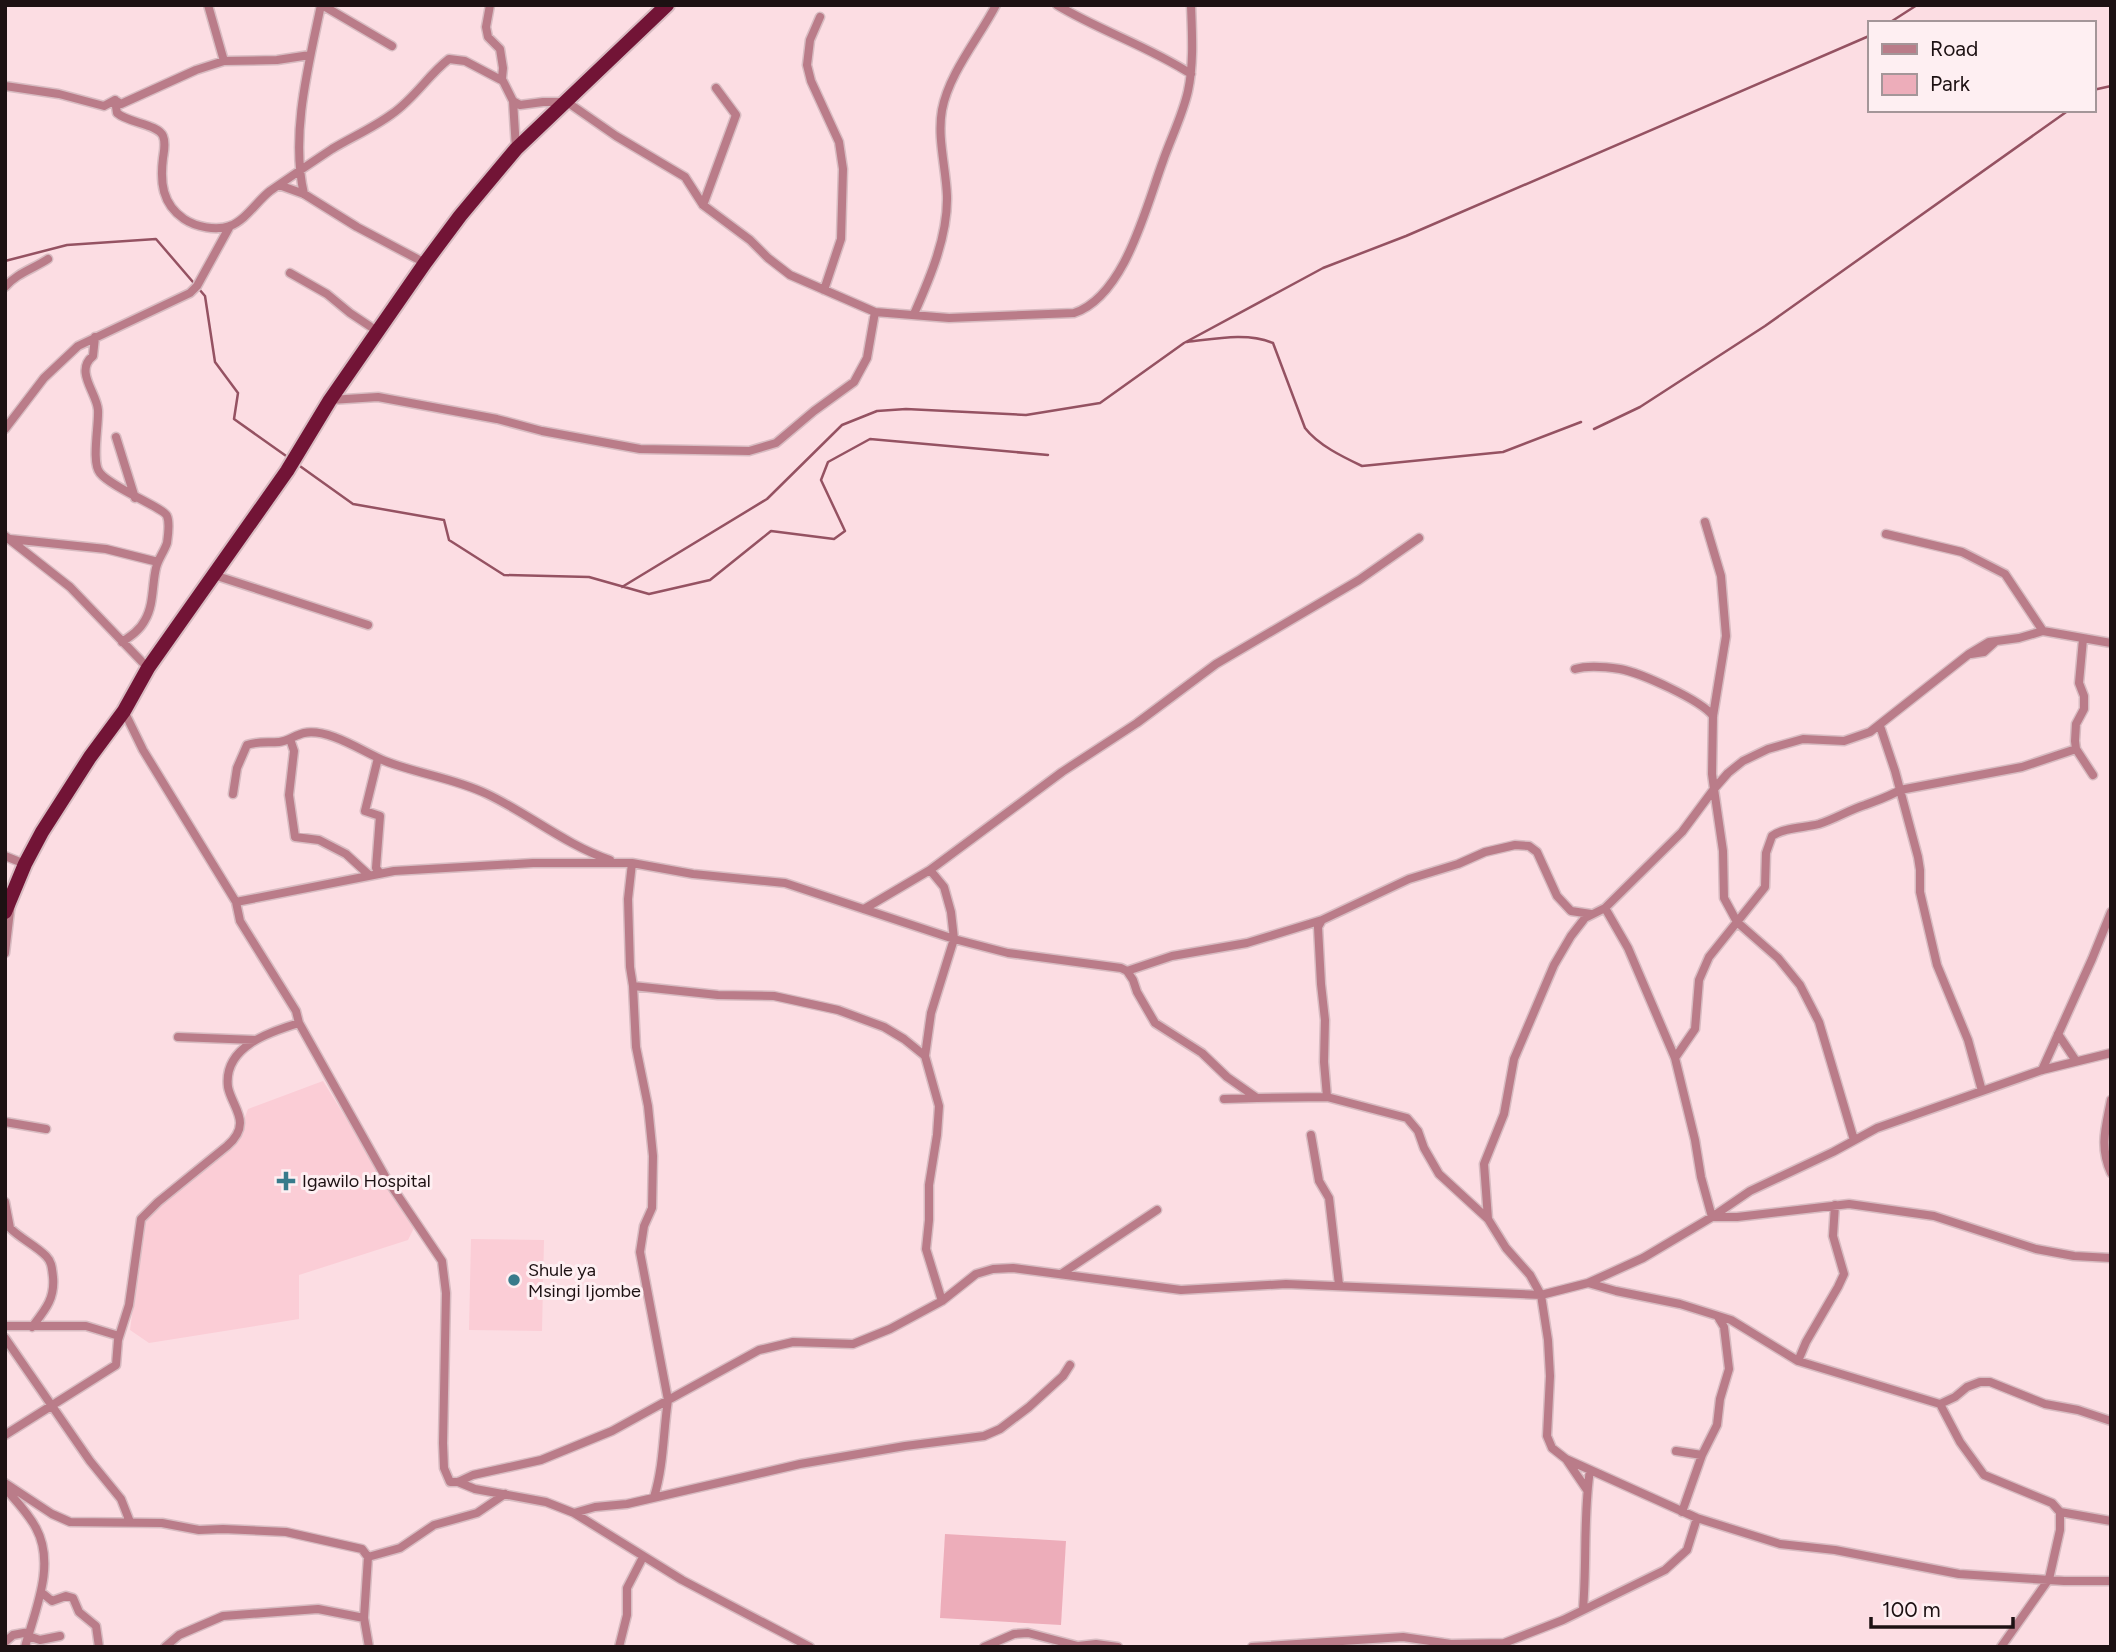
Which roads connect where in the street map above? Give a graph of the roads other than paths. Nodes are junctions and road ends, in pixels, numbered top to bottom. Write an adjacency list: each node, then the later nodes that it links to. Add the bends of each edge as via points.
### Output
1 (208, 5): 11 (street)
2 (321, 5): 9 (street); 10 (street)
3 (489, 5): 13 (street, via 486,27 488,37 500,49)
4 (667, 5): 18 (highway)
5 (996, 5): 31 (street, via 944,102 944,226)
6 (1057, 5): 12 (street)
7 (1191, 5): 12 (street)
8 (820, 17): 29 (street, via 810,40 807,65 839,142 843,169 841,239)
9 (392, 46)
10 (310, 55): 11 (street); 20 (street, via 300,129)
11 (224, 61): 16 (street, via 121,103)
12 (1191, 74): 31 (street, via 1141,224 1115,276 1088,308 1074,313 949,318)
13 (502, 78): 17 (street); 20 (street, via 465,61 449,59 392,114)
14 (5, 86): 16 (street, via 104,106)
15 (716, 88): 23 (street, via 736,116)
16 (115, 100): 24 (street, via 122,118 163,136 162,188 175,211 203,226)
17 (513, 101): 18 (street, via 520,105); 19 (street)
18 (567, 102): 19 (highway); 23 (street, via 685,177)
19 (516, 149): 26 (highway)
20 (301, 170): 21 (street); 22 (street)
21 (279, 185): 22 (street); 24 (street)
22 (304, 194): 26 (street)
23 (703, 205): 29 (street, via 790,275)
24 (230, 226): 33 (street, via 190,293)
25 (48, 259): 28 (street, via 16,275)
26 (425, 263): 32 (highway)
27 (290, 273): 32 (street, via 327,293)
28 (5, 287)
29 (824, 290): 30 (street)
30 (875, 312): 31 (street); 34 (street, via 867,358 854,382 776,443 749,451 640,449 377,397)
31 (914, 314)
32 (377, 331): 34 (highway)
33 (95, 337): 35 (street, via 60,360); 37 (street, via 93,356 86,366 98,408 96,465 110,482)
34 (330, 401): 43 (highway)
35 (5, 429)
36 (116, 436): 37 (street)
37 (135, 498): 42 (street, via 167,517 167,543)
38 (1705, 522): 52 (street, via 1721,576 1726,636)
39 (1886, 534): 45 (street, via 1962,552 2005,575)
40 (7, 538): 42 (street, via 106,549); 47 (street, via 70,587)
41 (1419, 538): 64 (street, via 1216,664)
42 (158, 562): 47 (street, via 147,617)
43 (214, 575): 44 (street); 49 (highway)
44 (368, 625)
45 (2043, 631): 46 (street); 53 (street, via 1981,645)
46 (2083, 639): 48 (street); 55 (street, via 2079,683 2084,709 2074,732)
47 (122, 642): 49 (street)
48 (2111, 643)
49 (148, 668): 51 (highway)
50 (1575, 669): 52 (street, via 1621,670 1696,701)
51 (124, 711): 63 (highway); 68 (street)
52 (1713, 716): 58 (street)
53 (1881, 726): 58 (street, via 1844,741 1803,739 1768,749 1742,761); 59 (street)
54 (289, 739): 56 (street, via 304,733 322,734); 60 (street, via 247,745); 66 (street, via 294,751 289,795 295,837 317,840 345,853)
55 (2076, 749): 57 (street); 59 (street, via 2022,766)
56 (377, 758): 62 (street, via 469,786 589,851); 65 (street, via 365,811 380,816 376,868)
57 (2093, 775)
58 (1714, 789): 69 (street, via 1676,839); 75 (street, via 1724,898)
59 (1900, 790): 75 (street, via 1835,818 1772,836 1766,853 1765,887); 89 (street, via 1918,857 1920,892 1934,955 1968,1040)
60 (233, 794)
61 (5, 856): 63 (street)
62 (632, 863): 65 (street, via 533,863); 70 (street, via 785,883); 79 (street, via 628,899)
63 (24, 864): 67 (highway)
64 (930, 870): 70 (street); 76 (street, via 944,887)
65 (380, 873): 66 (street)
66 (369, 875): 68 (street)
67 (8, 893): 71 (highway); 77 (street)
68 (236, 902): 80 (street, via 240,921)
69 (1605, 908): 73 (street); 86 (street, via 1628,948)
70 (864, 909): 76 (street)
71 (5, 912)
72 (2111, 912): 81 (street)
73 (1591, 915): 74 (street, via 1571,911 1557,896 1537,852 1515,845 1409,879); 103 (street, via 1571,936 1554,965 1514,1059 1504,1114 1484,1164)
74 (1322, 920): 78 (street); 90 (street, via 1318,927)
75 (1737, 922): 86 (street, via 1703,968 1695,1028); 97 (street, via 1778,958 1800,985 1819,1022)
76 (954, 939): 78 (street, via 1008,953); 85 (street, via 931,1013)
77 (5, 953)
78 (1127, 971): 92 (street, via 1154,1023 1202,1053)
79 (633, 986): 85 (street, via 774,996 830,1008 884,1027); 117 (street, via 636,1047 653,1156 652,1208 640,1252)
80 (299, 1023): 83 (street); 126 (street, via 386,1178 442,1261 446,1293 444,1468 450,1482)
81 (2057, 1034): 87 (street); 88 (street)
82 (178, 1037): 83 (street)
83 (255, 1040): 113 (street, via 238,1054 228,1080 240,1122 236,1136 141,1219 130,1299)
84 (2111, 1053): 87 (street)
85 (925, 1056): 109 (street, via 939,1106 926,1249)
86 (1675, 1058): 102 (street)
87 (2076, 1060): 88 (street)
88 (2042, 1070): 89 (street)
89 (1982, 1091): 97 (street, via 1892,1121)
90 (1327, 1097): 92 (street); 103 (street, via 1407,1118 1439,1174)
91 (1224, 1098): 92 (street)
92 (1257, 1098)
93 (2111, 1100): 98 (street, via 2102,1139)
94 (5, 1122): 95 (street)
95 (46, 1129)
96 (1311, 1135): 107 (street, via 1319,1181 1329,1198)
97 (1854, 1140): 102 (street, via 1750,1191)
98 (2111, 1173)
99 (5, 1202): 112 (street, via 10,1228 52,1265 52,1297)
100 (1835, 1205): 102 (street); 104 (street, via 1934,1216 2036,1249); 115 (street, via 1833,1236 1844,1274)
101 (1157, 1210): 105 (street)
102 (1712, 1217): 106 (street, via 1643,1258)
103 (1488, 1219): 108 (street)
104 (2111, 1258)
105 (1061, 1274): 107 (street, via 1181,1290); 109 (street, via 1013,1268 983,1271)
106 (1588, 1283): 108 (street); 110 (street)
107 (1339, 1285): 108 (street)
108 (1541, 1295): 124 (street, via 1548,1340 1547,1437)
109 (942, 1301): 117 (street, via 853,1343 793,1342 759,1350)
110 (1718, 1317): 115 (street, via 1741,1325); 123 (street, via 1724,1327 1729,1369 1717,1425)
111 (5, 1326): 112 (street)
112 (32, 1327): 113 (street, via 86,1326)
113 (119, 1336): 119 (street, via 116,1366)
114 (5, 1338): 119 (street)
115 (1798, 1361): 118 (street)
116 (1070, 1365): 131 (street, via 1029,1407 994,1433 800,1464)
117 (668, 1400): 126 (street, via 633,1421 541,1460); 131 (street)
118 (1940, 1404): 120 (street, via 1967,1387 1990,1382 2038,1402); 133 (street, via 1984,1475 2052,1503)
119 (53, 1406): 121 (street); 137 (street, via 121,1499)
120 (2111, 1421)
121 (5, 1434)
122 (1676, 1451): 123 (street)
123 (1702, 1455): 132 (street)
124 (1566, 1459): 125 (street); 129 (street)
125 (1590, 1470): 129 (street); 132 (street)
126 (458, 1482): 130 (street)
127 (5, 1483): 137 (street, via 69,1522)
128 (5, 1488): 142 (street, via 37,1530 42,1549)
129 (1587, 1490): 143 (street)
130 (505, 1494): 134 (street); 138 (street, via 477,1513 434,1525 400,1548)
131 (654, 1497): 134 (street)
132 (1682, 1512): 135 (street)
133 (2060, 1512): 136 (street); 140 (street)
134 (574, 1513): 139 (street)
135 (1698, 1518): 140 (street, via 1780,1544 1959,1574); 143 (street, via 1685,1554 1676,1563)
136 (2111, 1521)
137 (130, 1522): 138 (street, via 200,1530 286,1532 355,1546)
138 (368, 1557): 144 (street)
139 (643, 1557): 155 (street, via 627,1588 627,1615); 156 (street)
140 (2049, 1579): 141 (street); 160 (street)
141 (2111, 1581)
142 (41, 1592): 145 (street); 152 (street, via 52,1601 67,1595 73,1598 79,1612 97,1627)
143 (1583, 1609): 150 (street)
144 (364, 1618): 153 (street, via 318,1609 223,1616 179,1635); 154 (street)
145 (28, 1634): 146 (street, via 40,1640); 147 (street, via 13,1635); 151 (street)
146 (60, 1636)
147 (5, 1642)
148 (1390, 1642): 149 (street); 150 (street, via 1417,1638)
149 (1368, 1643): 159 (street)
150 (1504, 1645)
151 (25, 1647)
152 (99, 1647)
153 (165, 1647)
154 (369, 1647)
155 (619, 1647)
156 (810, 1647)
157 (984, 1647): 158 (street, via 1020,1633 1078,1646)
158 (1118, 1647)
159 (1252, 1647)
160 (2001, 1647)

